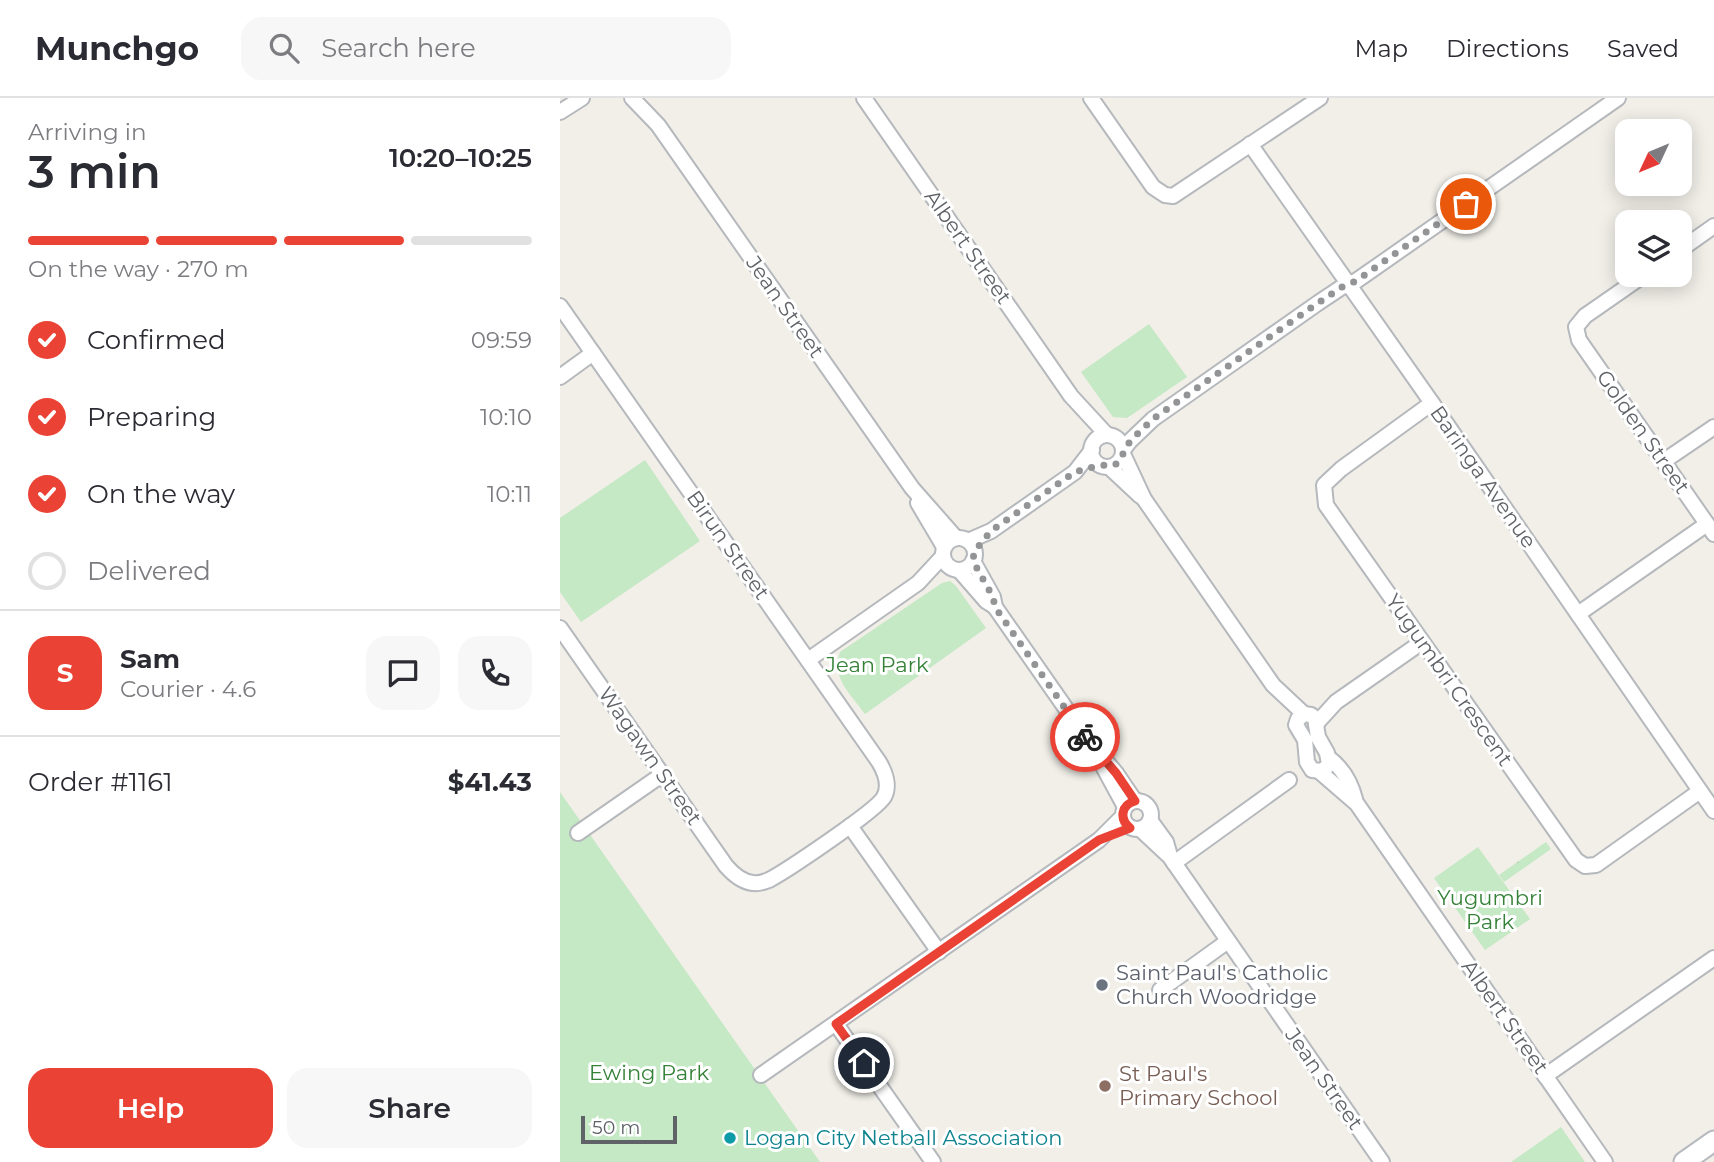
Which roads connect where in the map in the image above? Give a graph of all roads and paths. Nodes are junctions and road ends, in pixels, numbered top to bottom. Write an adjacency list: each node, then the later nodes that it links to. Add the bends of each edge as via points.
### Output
1 (632, 98): 9 (street, Jean Street)
2 (646, 98): 9 (street, Jean Street)
3 (864, 98): 18 (street, Albert Street)
4 (1091, 98): 10 (street, via 1153,187 1165,195 1183,191)
5 (1618, 98): 13 (street)
6 (580, 99): 8 (street)
7 (1317, 99): 10 (street)
8 (560, 112)
9 (658, 125): 28 (street, Jean Street, via 912,488 919,505)
10 (1250, 145): 13 (street, Baringa Avenue)
11 (1714, 226): 12 (street)
12 (1692, 242)
13 (1349, 284): 19 (street, Baringa Avenue); 21 (street, via 1153,419 1130,441)
14 (1626, 287): 23 (street, Golden Street, via 1584,316 1576,327 1579,340)
15 (560, 306): 16 (street, Birun Street)
16 (593, 354): 17 (street); 32 (street, Birun Street)
17 (560, 377)
18 (1071, 396): 21 (street, Albert Street); 22 (street, Albert Street, via 1091,435)
19 (1432, 403): 29 (street, Baringa Avenue); 31 (street, Yugumbri Crescent, via 1324,485 1326,505)
20 (1714, 427): 23 (street)
21 (1117, 444): 22 (street, via 1100,437); 24 (street, via 1118,463); 26 (street, Albert Street)
22 (1092, 448): 24 (street, Albert Street, via 1094,459); 25 (street)
23 (1664, 461): 27 (street, Golden Street)
24 (1105, 466): 25 (street); 26 (street, Albert Street)
25 (1075, 472): 28 (street)
26 (1144, 499): 33 (street, Albert Street, via 1273,685)
27 (1710, 529): 29 (street)
28 (958, 554): 32 (street); 40 (street, Jean Street, via 986,601 995,607 1092,746)
29 (1578, 614): 37 (street, Baringa Avenue)
30 (560, 628): 36 (street, Wagawn Street)
31 (1422, 642): 33 (street); 37 (street, Yugumbri Crescent, via 1559,837 1585,866 1596,865)
32 (808, 660): 41 (street, Birun Street, via 885,772 887,789 878,804)
33 (1307, 720): 34 (street, Albert Street); 35 (street, Albert Street, via 1307,746)
34 (1329, 758): 35 (street, via 1327,768); 38 (street, Albert Street, via 1352,788)
35 (1314, 768): 38 (street, Albert Street); 43 (street)
36 (663, 774): 41 (street, Wagawn Street, via 726,866 751,883 765,881); 42 (street)
37 (1700, 791): 39 (street, Baringa Avenue)
38 (1357, 804): 50 (street, Albert Street)
39 (1714, 811)
40 (1134, 817): 43 (street, Jean Street); 45 (street)
41 (850, 825): 45 (street)
42 (578, 833)
43 (1172, 860): 44 (street, Jean Street)
44 (1228, 941): 47 (street); 53 (street, Jean Street)
45 (939, 952): 48 (street)
46 (1714, 958): 50 (street)
47 (1160, 990)
48 (836, 1024): 49 (street); 52 (street)
49 (761, 1075)
50 (1545, 1076): 54 (street, Albert Street)
51 (1714, 1141): 55 (main road)
52 (933, 1162)
53 (1382, 1162)
54 (1605, 1162)
55 (1684, 1162)

